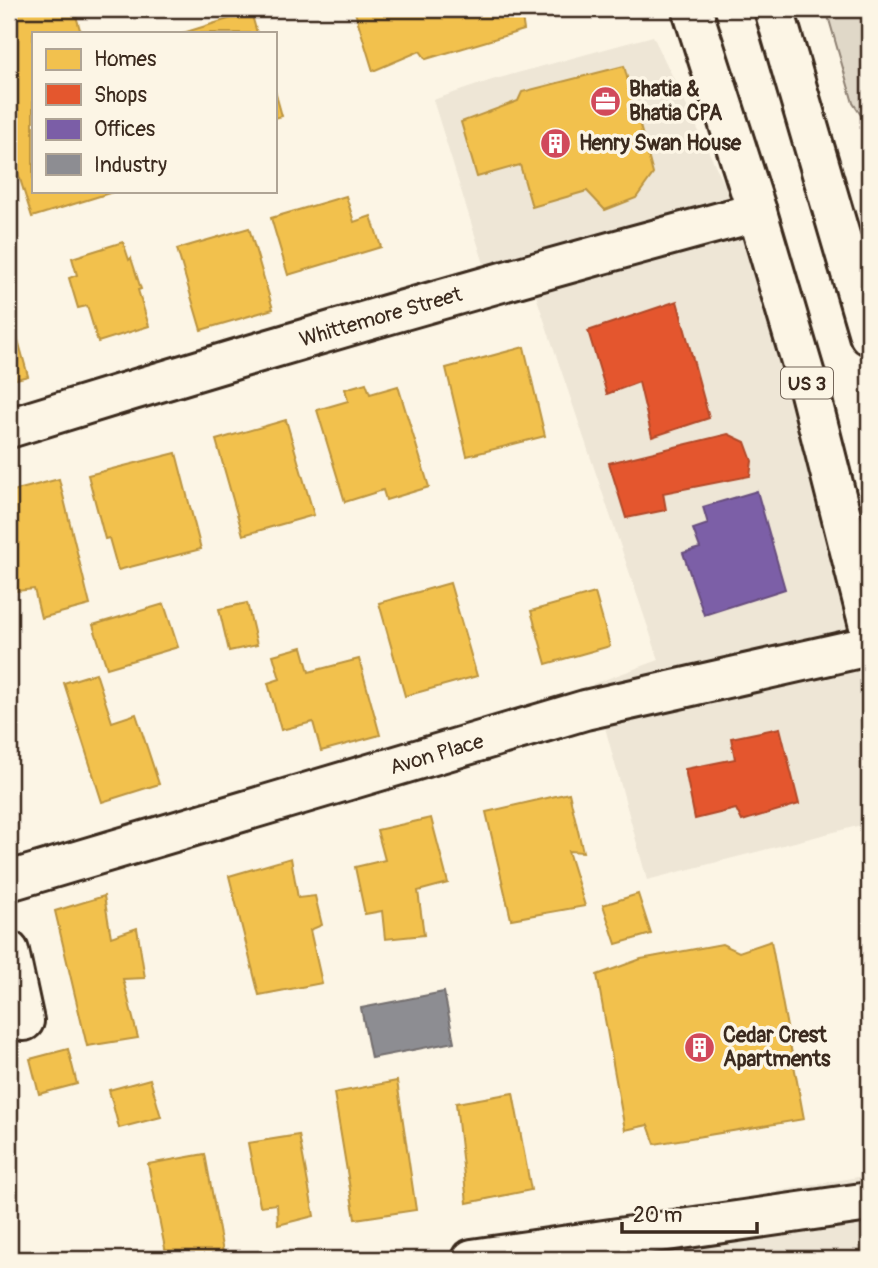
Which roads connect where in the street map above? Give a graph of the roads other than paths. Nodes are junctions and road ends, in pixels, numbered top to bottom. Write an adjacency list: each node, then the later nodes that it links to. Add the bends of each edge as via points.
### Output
1 (692, 9): 3 (main road, US 3)
2 (774, 9): 4 (main road)
3 (757, 212): 5 (main road, Whittemore Street, via 508,279); 6 (main road, US 3)
4 (869, 335)
5 (9, 428)
6 (861, 552): 7 (main road, US 3)
7 (869, 626)
8 (869, 646): 9 (main road, Avon Place, via 585,710)
9 (9, 881)
10 (9, 951): 11 (main road)
11 (24, 1021)
12 (869, 1202): 13 (main road)
13 (472, 1259)

